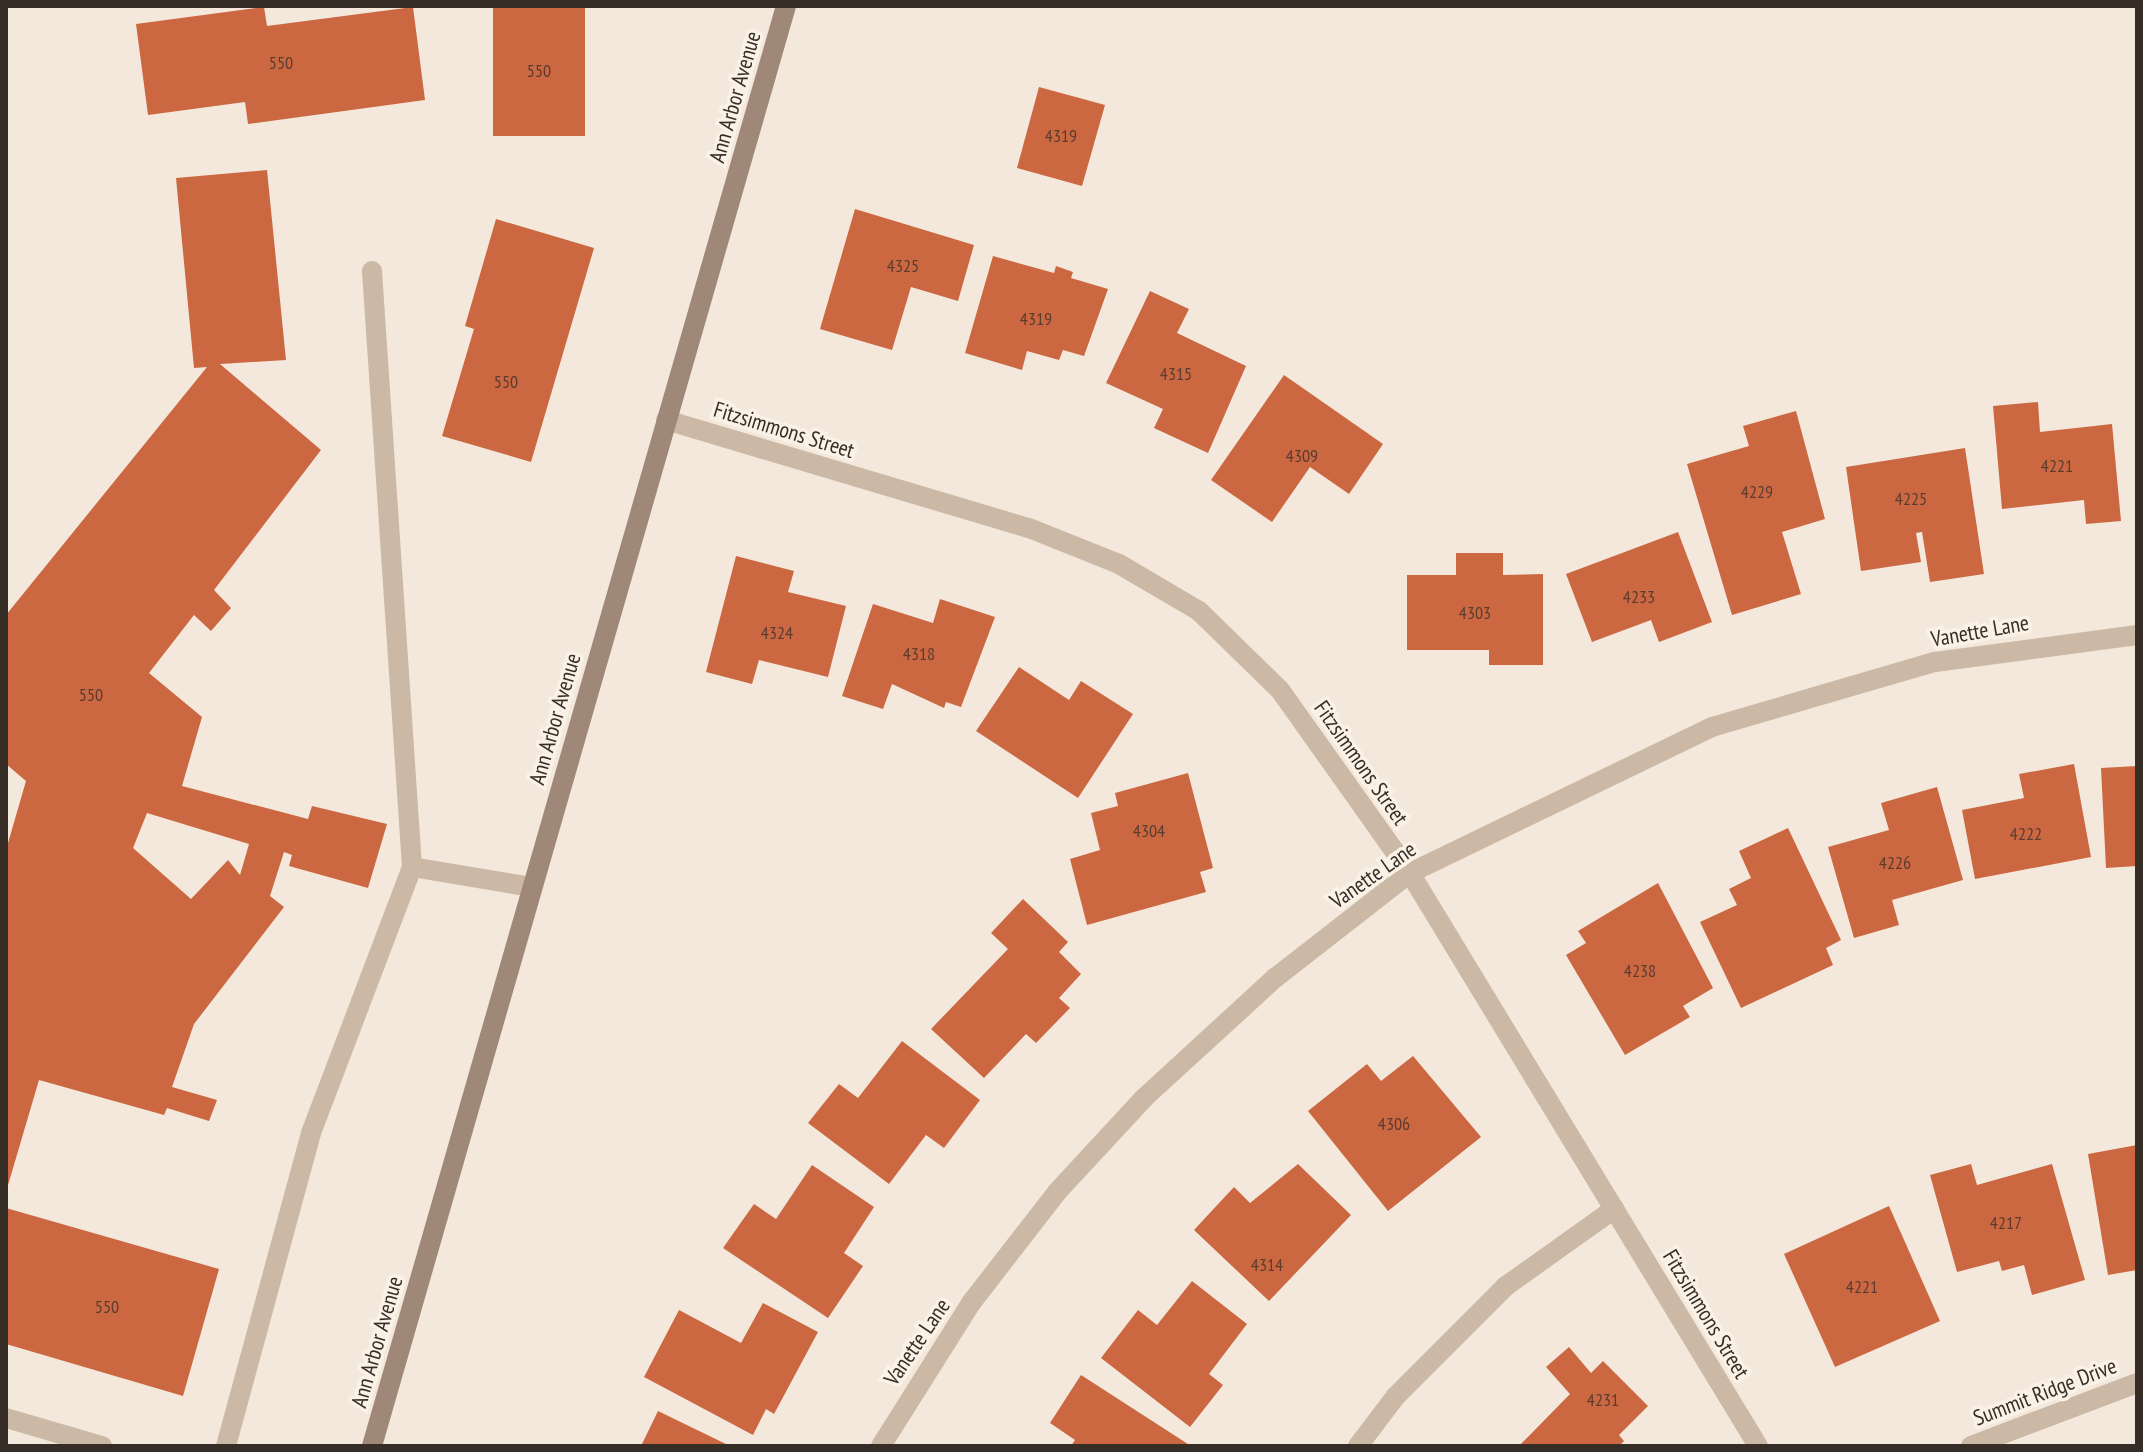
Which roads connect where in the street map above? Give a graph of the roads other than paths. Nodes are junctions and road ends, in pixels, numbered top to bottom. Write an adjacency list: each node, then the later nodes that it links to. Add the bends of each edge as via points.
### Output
1 (786, 6): 3 (street, Ann Arbor Avenue)
2 (372, 271): 5 (street)
3 (666, 420): 6 (street, Fitzsimmons Street, via 1029,528 1119,564 1199,611 1280,690); 7 (street, Ann Arbor Avenue)
4 (2137, 635): 6 (street, Vanette Lane, via 1935,662 1712,727)
5 (412, 867): 7 (street); 12 (street, via 311,1133)
6 (1410, 873): 8 (street, Fitzsimmons Street); 14 (street, Vanette Lane, via 1275,978 1144,1098 1057,1192 971,1303)
7 (532, 887): 13 (street, Ann Arbor Avenue)
8 (1614, 1209): 15 (street, via 1506,1286 1396,1396); 16 (street, Fitzsimmons Street)
9 (2137, 1383): 17 (street, Summit Ridge Drive)
10 (6, 1418): 11 (street)
11 (102, 1446)
12 (226, 1446)
13 (372, 1446)
14 (881, 1446)
15 (1358, 1446)
16 (1758, 1446)
17 (1971, 1446)

